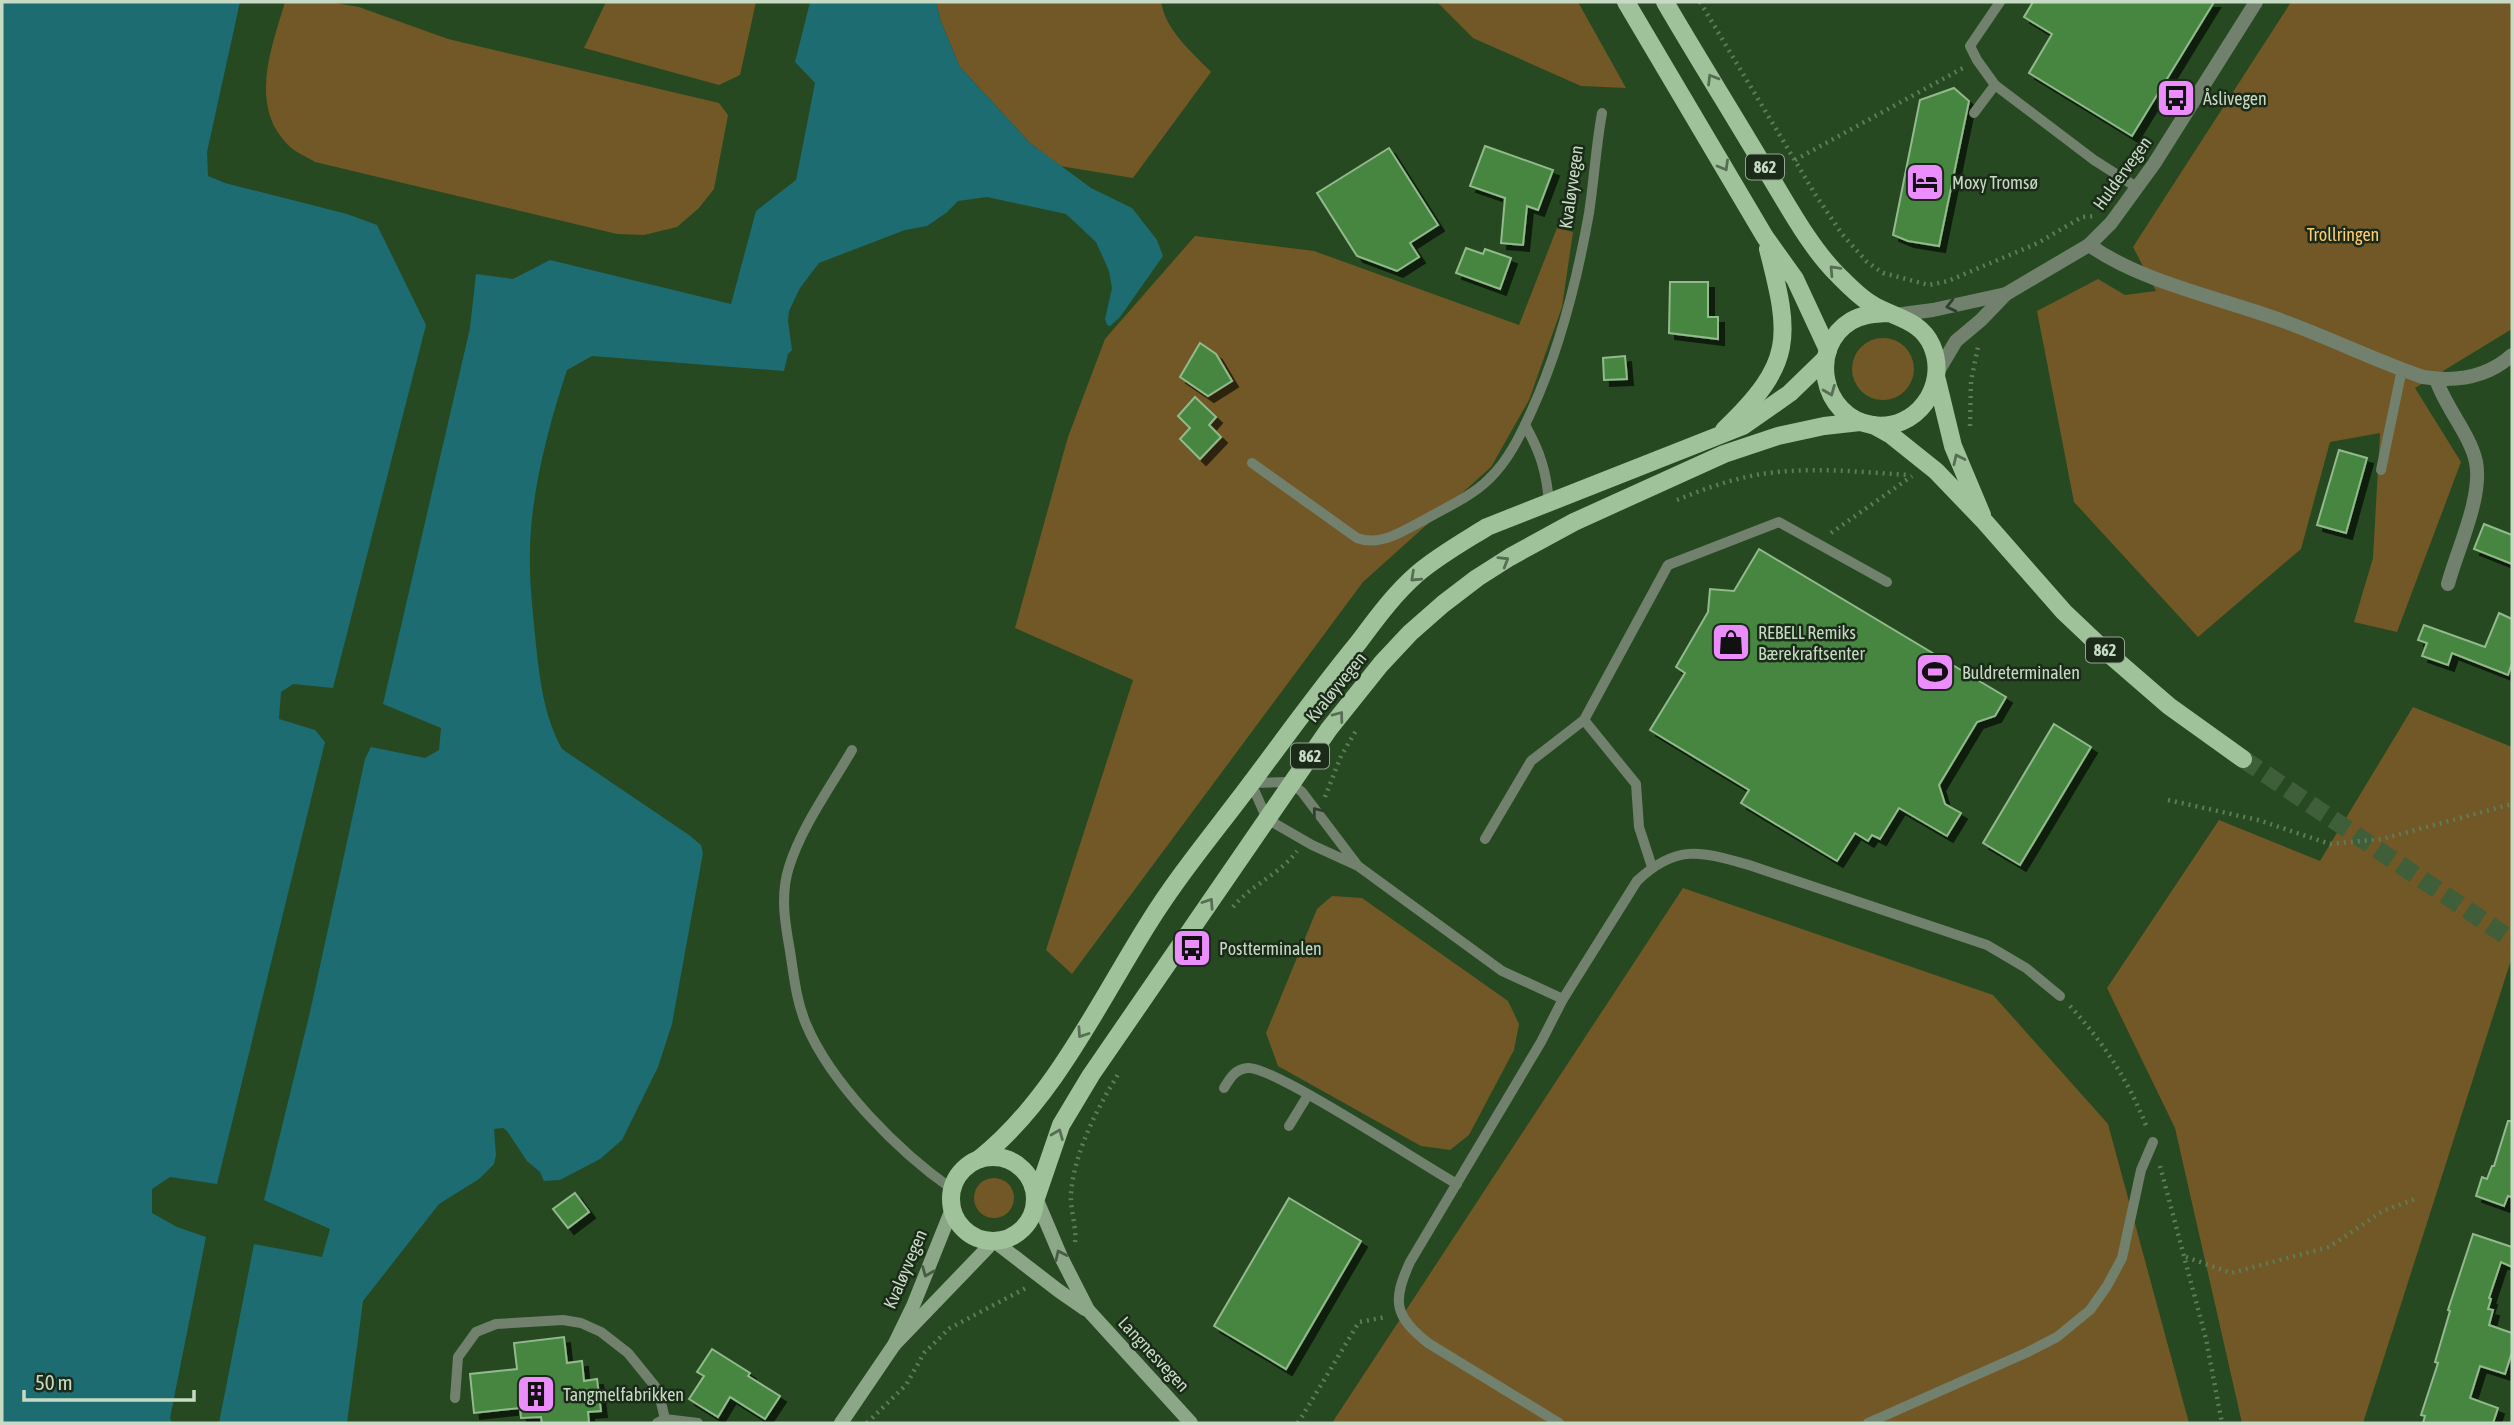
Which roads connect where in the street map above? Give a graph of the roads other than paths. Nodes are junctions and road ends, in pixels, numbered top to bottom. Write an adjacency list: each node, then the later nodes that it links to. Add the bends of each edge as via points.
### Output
1 (1626, 2): 9 (main road, 862, one-way to 9)
2 (1665, 2): 12 (main road, 862, one-way to 2, via 1862,297 1822,257)
3 (2000, 2): 5 (lane, via 1970,46)
4 (2256, 2): 8 (street, Huldervegen)
5 (1995, 85): 7 (lane); 8 (lane)
6 (1602, 113): 19 (lane, Kvaløyvegen, via 1573,289 1552,360)
7 (1974, 113)
8 (2138, 188): 10 (street, Huldervegen)
9 (1765, 237): 13 (main road, 862, via 1795,279); 20 (main road, 862, via 1782,303 1780,355 1769,380)
10 (2089, 245): 11 (street, Huldervegen); 15 (street, via 2140,273 2284,321)
11 (2006, 294): 12 (street, Huldervegen, one-way to 12); 16 (street, Huldervegen, via 1956,341)
12 (1891, 314): 13 (main road, 862, via 1868,314 1851,321 1837,333); 16 (main road, 862, via 1922,330 1936,358)
13 (1826, 354): 18 (main road, 862, one-way to 18, via 1824,374 1835,404); 20 (main road, Kvaløyvegen / 862, via 1766,412)
14 (2512, 355): 17 (street, via 2472,377)
15 (2402, 369): 17 (street); 22 (lane)
16 (1937, 376): 18 (main road, 862, via 1931,395 1907,420); 24 (main road, 862, one-way to 16, via 1953,446)
17 (2436, 379): 26 (street, via 2476,462 2475,493)
18 (1866, 424): 24 (main road, 862, via 1891,435 1920,457); 30 (main road, Kvaløyvegen / 862, one-way to 18, via 1354,696 1410,633 1510,557 1574,522 1751,443 1824,426)
19 (1525, 425): 21 (lane, Kvaløyvegen, via 1486,482 1405,531 1377,541 1357,538); 23 (lane, via 1539,448)
20 (1717, 438): 23 (main road, Kvaløyvegen / 862)
21 (1252, 463)
22 (2381, 470)
23 (1549, 503): 31 (main road, Kvaløyvegen / 862, one-way to 31, via 1487,527 1416,575 1384,609)
24 (1985, 522): 29 (main road, 862, via 2102,649 2169,706)
25 (1887, 582): 27 (lane, via 1779,522 1668,565)
26 (2448, 584)
27 (1584, 720): 33 (lane, via 1531,761); 35 (lane, via 1636,784 1639,827)
28 (852, 750): 44 (lane, via 788,869 783,904 797,996 829,1066 907,1155)
29 (2243, 759)
30 (1290, 782): 31 (lane); 32 (main road, Kvaløyvegen / 862); 34 (lane, one-way to 30)
31 (1251, 783): 32 (lane); 42 (main road, Kvaløyvegen / 862, one-way to 42, via 1149,922 1094,1015 1022,1119)
32 (1267, 819): 34 (lane); 45 (main road, Kvaløyvegen / 862, one-way to 32, via 1071,1108)
33 (1485, 839)
34 (1358, 866): 37 (lane, via 1503,971)
35 (1652, 867): 36 (lane, via 1670,856 1691,853 1749,865 1986,946 2026,968); 37 (lane, via 1637,881)
36 (2060, 996)
37 (1563, 999): 43 (lane)
38 (1224, 1088): 39 (lane, via 1234,1073 1247,1068)
39 (1308, 1095): 40 (lane); 43 (lane)
40 (1289, 1126)
41 (2153, 1142): 56 (lane, via 2141,1170 2122,1258 2090,1310 2072,1327 2028,1352)
42 (979, 1160): 44 (main road, 862, via 962,1171); 45 (main road, via 1001,1158 1022,1167)
43 (1457, 1184): 55 (lane, via 1400,1284 1397,1300 1401,1315 1429,1343)
44 (952, 1189): 46 (main road)
45 (1035, 1198): 47 (main road, 862, via 1034,1211 1019,1233); 48 (street, Langnesvegen, one-way to 45)
46 (952, 1209): 47 (main road, via 972,1236); 49 (street, Kvaløyvegen, one-way to 49)
47 (994, 1241): 48 (street, Langnesvegen); 49 (street, Kvaløyvegen)
48 (1088, 1310): 54 (street, Langnesvegen)
49 (894, 1345): 53 (street, Kvaløyvegen)
50 (455, 1398): 51 (lane, via 458,1357 476,1332 496,1324 563,1320 601,1332 628,1353 658,1391)
51 (661, 1421): 52 (lane)
52 (698, 1423)
53 (841, 1423)
54 (1191, 1423)
55 (1559, 1423)
56 (1868, 1423)

